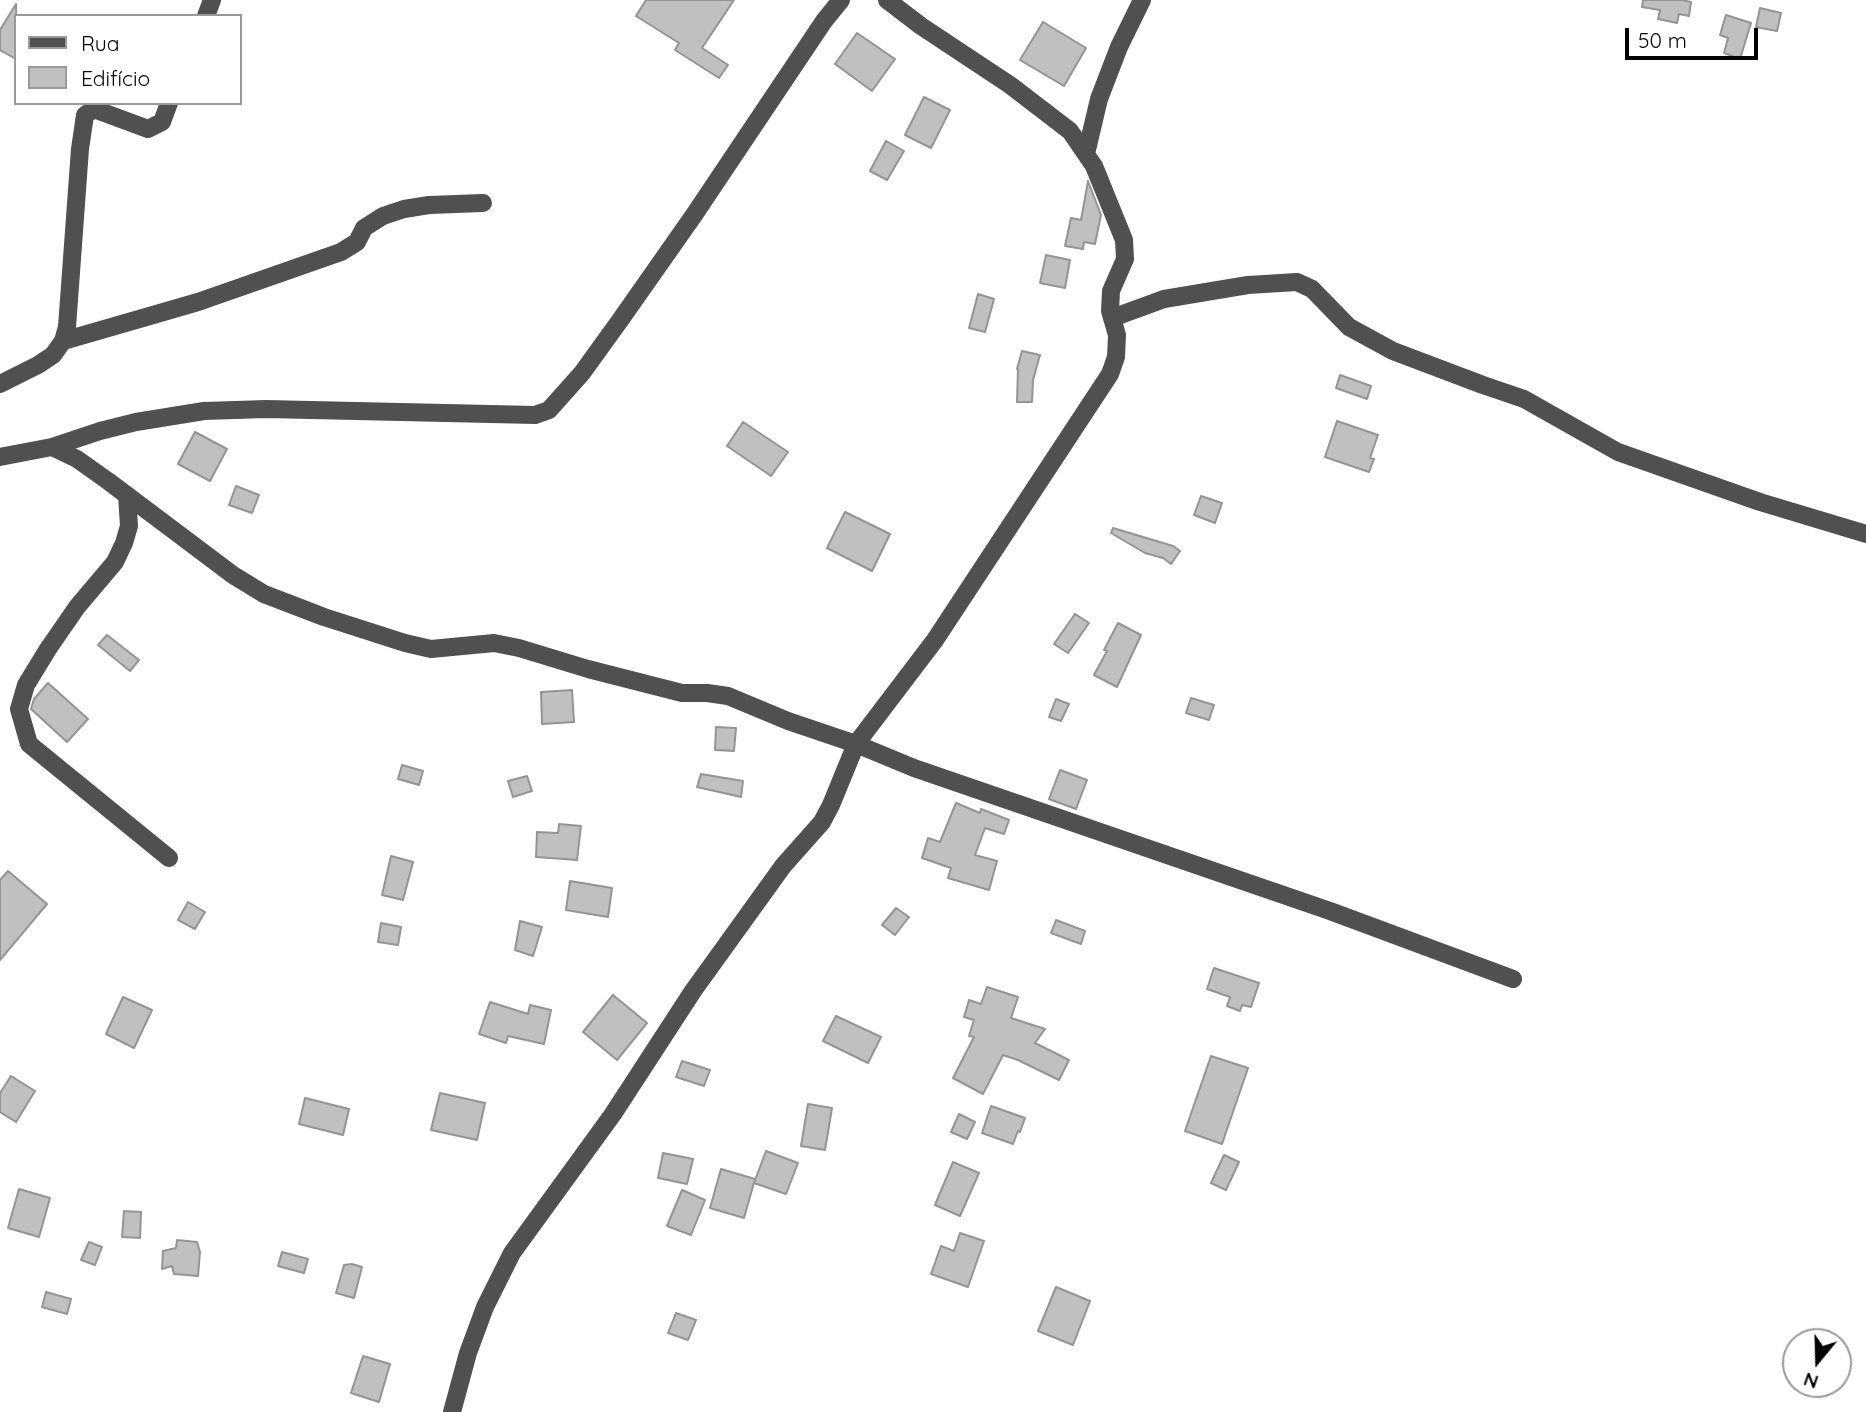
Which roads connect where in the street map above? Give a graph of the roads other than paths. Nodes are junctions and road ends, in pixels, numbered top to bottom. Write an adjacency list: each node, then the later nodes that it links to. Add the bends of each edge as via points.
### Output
1 (841, 0): 10 (street, via 621,319 549,410 535,415 204,411 136,422)
2 (887, 0): 5 (street, via 1070,131)
3 (1142, 0): 5 (street, via 1099,99)
4 (168, 105): 8 (street, via 162,122 148,129 94,109 85,114)
5 (1086, 154): 7 (street, via 1124,240 1125,259 1111,290)
6 (483, 204): 8 (street, via 404,209 364,228 357,242 341,253 198,302)
7 (1112, 318): 13 (street, via 1164,299 1297,282 1312,289 1349,327 1382,345 1524,399 1618,452); 14 (street, via 1117,335 1110,374 935,640)
8 (63, 341): 9 (street, via 38,365)
9 (0, 384)
10 (52, 447): 11 (street); 12 (street)
11 (0, 457)
12 (127, 495): 14 (street, via 233,575 264,594 324,617 431,649 494,643 682,693 728,696); 15 (street, via 129,526 115,562 48,649 26,685 19,709 29,744)
13 (1866, 534)
14 (856, 744): 16 (street); 17 (street, via 822,822 783,866 723,949 613,1114 512,1253 485,1307)
15 (169, 858)
16 (1513, 979)
17 (452, 1412)

